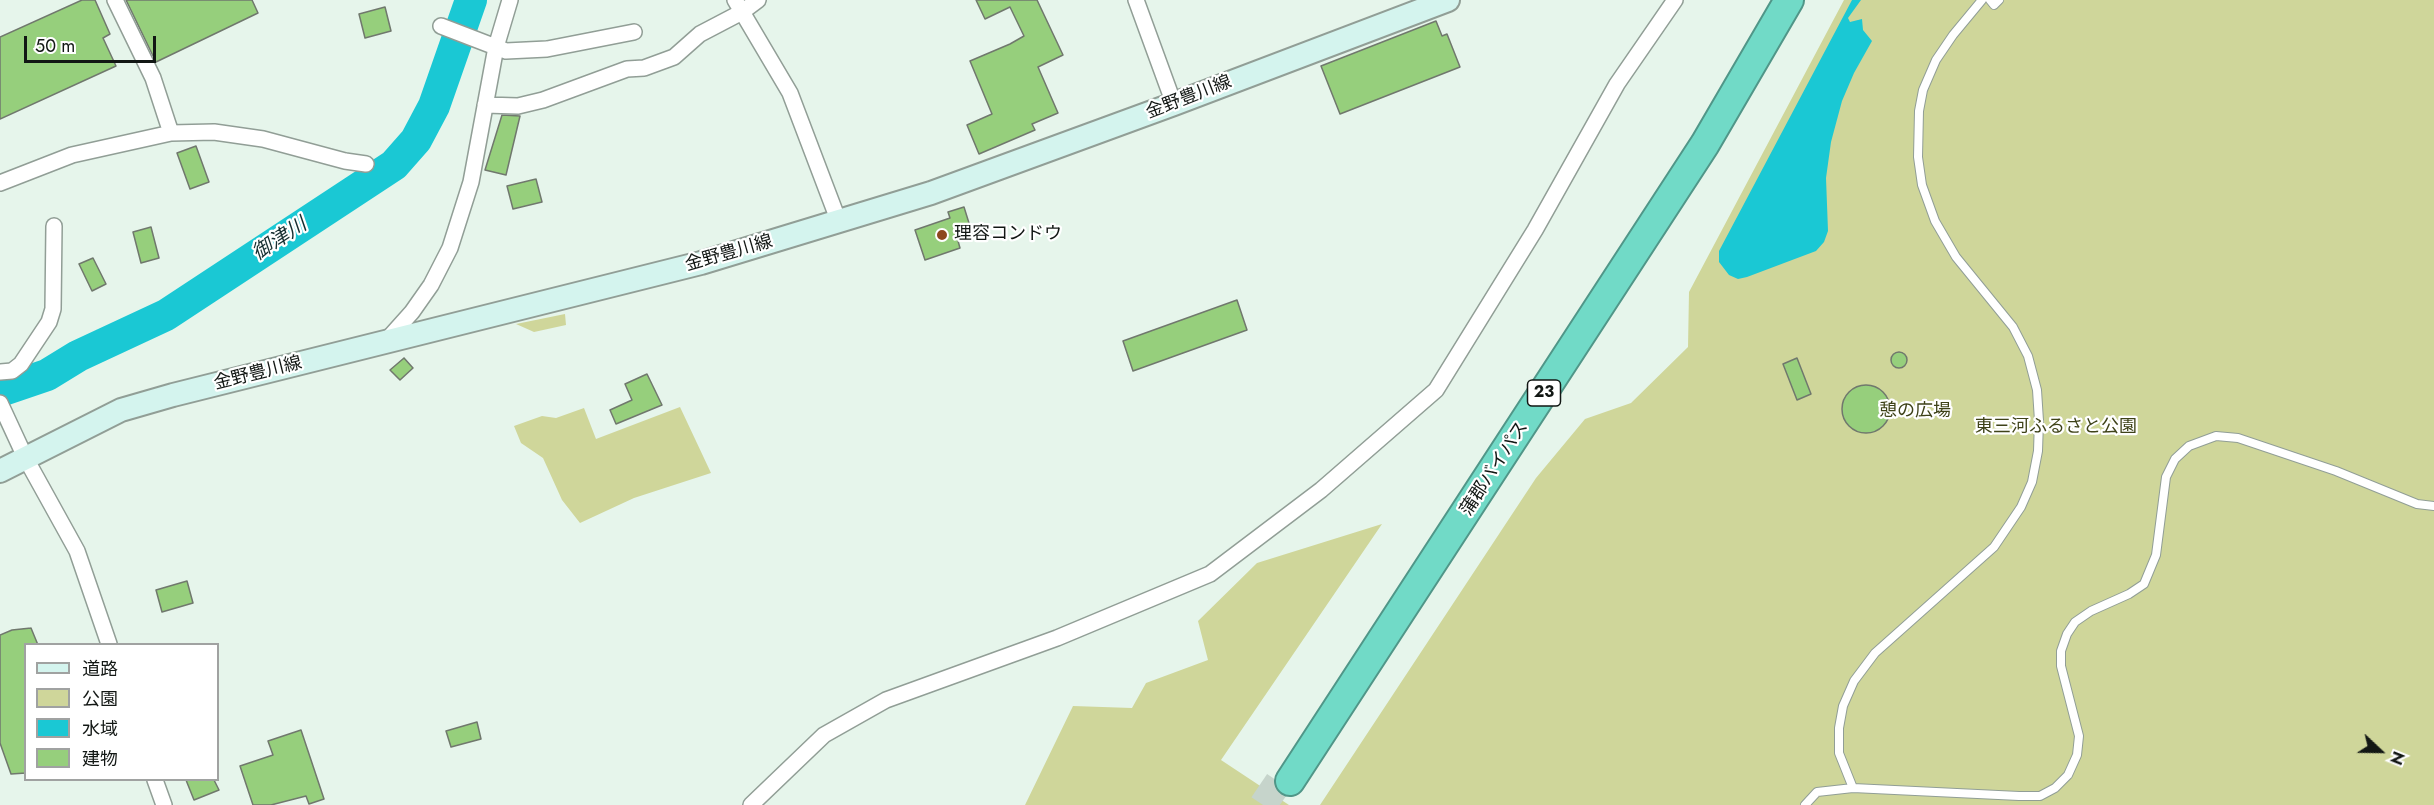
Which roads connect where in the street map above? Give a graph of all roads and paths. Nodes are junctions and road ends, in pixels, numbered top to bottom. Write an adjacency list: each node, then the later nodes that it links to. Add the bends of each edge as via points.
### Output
1 (115, 0): 18 (street, via 153,78)
2 (510, 0): 15 (street)
3 (758, 0): 12 (street)
4 (1137, 0): 16 (street)
5 (1448, 0): 16 (main road, 金野豊川線)
6 (1675, 0): 33 (street, via 1617,84 1535,230 1436,390 1410,413 1321,490 1210,574 1057,638 886,700 824,735)
7 (1778, 0): 8 (highway, 蒲郡バイパス / 23, via 1677,167 1287,778 1705,144)
8 (1789, 0)
9 (1982, 0): 31 (lane, via 1953,34 1923,90 1917,157 1935,220 1956,256 2013,327 2028,356 2037,390 2038,451 2032,482 2021,507 1994,547 1875,653 1854,681 1839,728 1839,753)
10 (1990, 0): 11 (lane, via 1994,5)
11 (1999, 0)
12 (739, 6): 17 (street, via 674,57 644,68 627,69 543,100 518,106); 21 (street, via 790,93)
13 (441, 26): 15 (street)
14 (634, 32): 15 (street, via 547,49 506,51)
15 (496, 47): 17 (street)
16 (1174, 104): 21 (main road, 金野豊川線, via 931,193)
17 (485, 105): 23 (street, via 471,182 450,248 412,312)
18 (171, 133): 19 (street, via 214,132 263,139); 20 (street, via 72,155)
19 (366, 164)
20 (0, 183)
21 (839, 222): 23 (main road, 金野豊川線, via 701,262)
22 (54, 226): 24 (street, via 50,322 21,364)
23 (384, 343): 26 (main road, 金野豊川線, via 121,410)
24 (0, 372)
25 (0, 403): 26 (street)
26 (25, 457): 27 (main road, 金野豊川線); 29 (street, via 77,551)
27 (0, 471)
28 (2434, 506): 31 (lane, via 2417,504 2238,438 2216,436 2189,446 2175,459 2166,477 2156,555 2144,584 2091,611 2075,622 2067,634 2061,666 2079,736 2077,755 2055,788 2040,796 2019,796)
29 (108, 643)
30 (155, 781): 32 (street)
31 (1853, 788): 34 (lane, via 1816,792)
32 (164, 805)
33 (751, 805)
34 (1805, 805)

